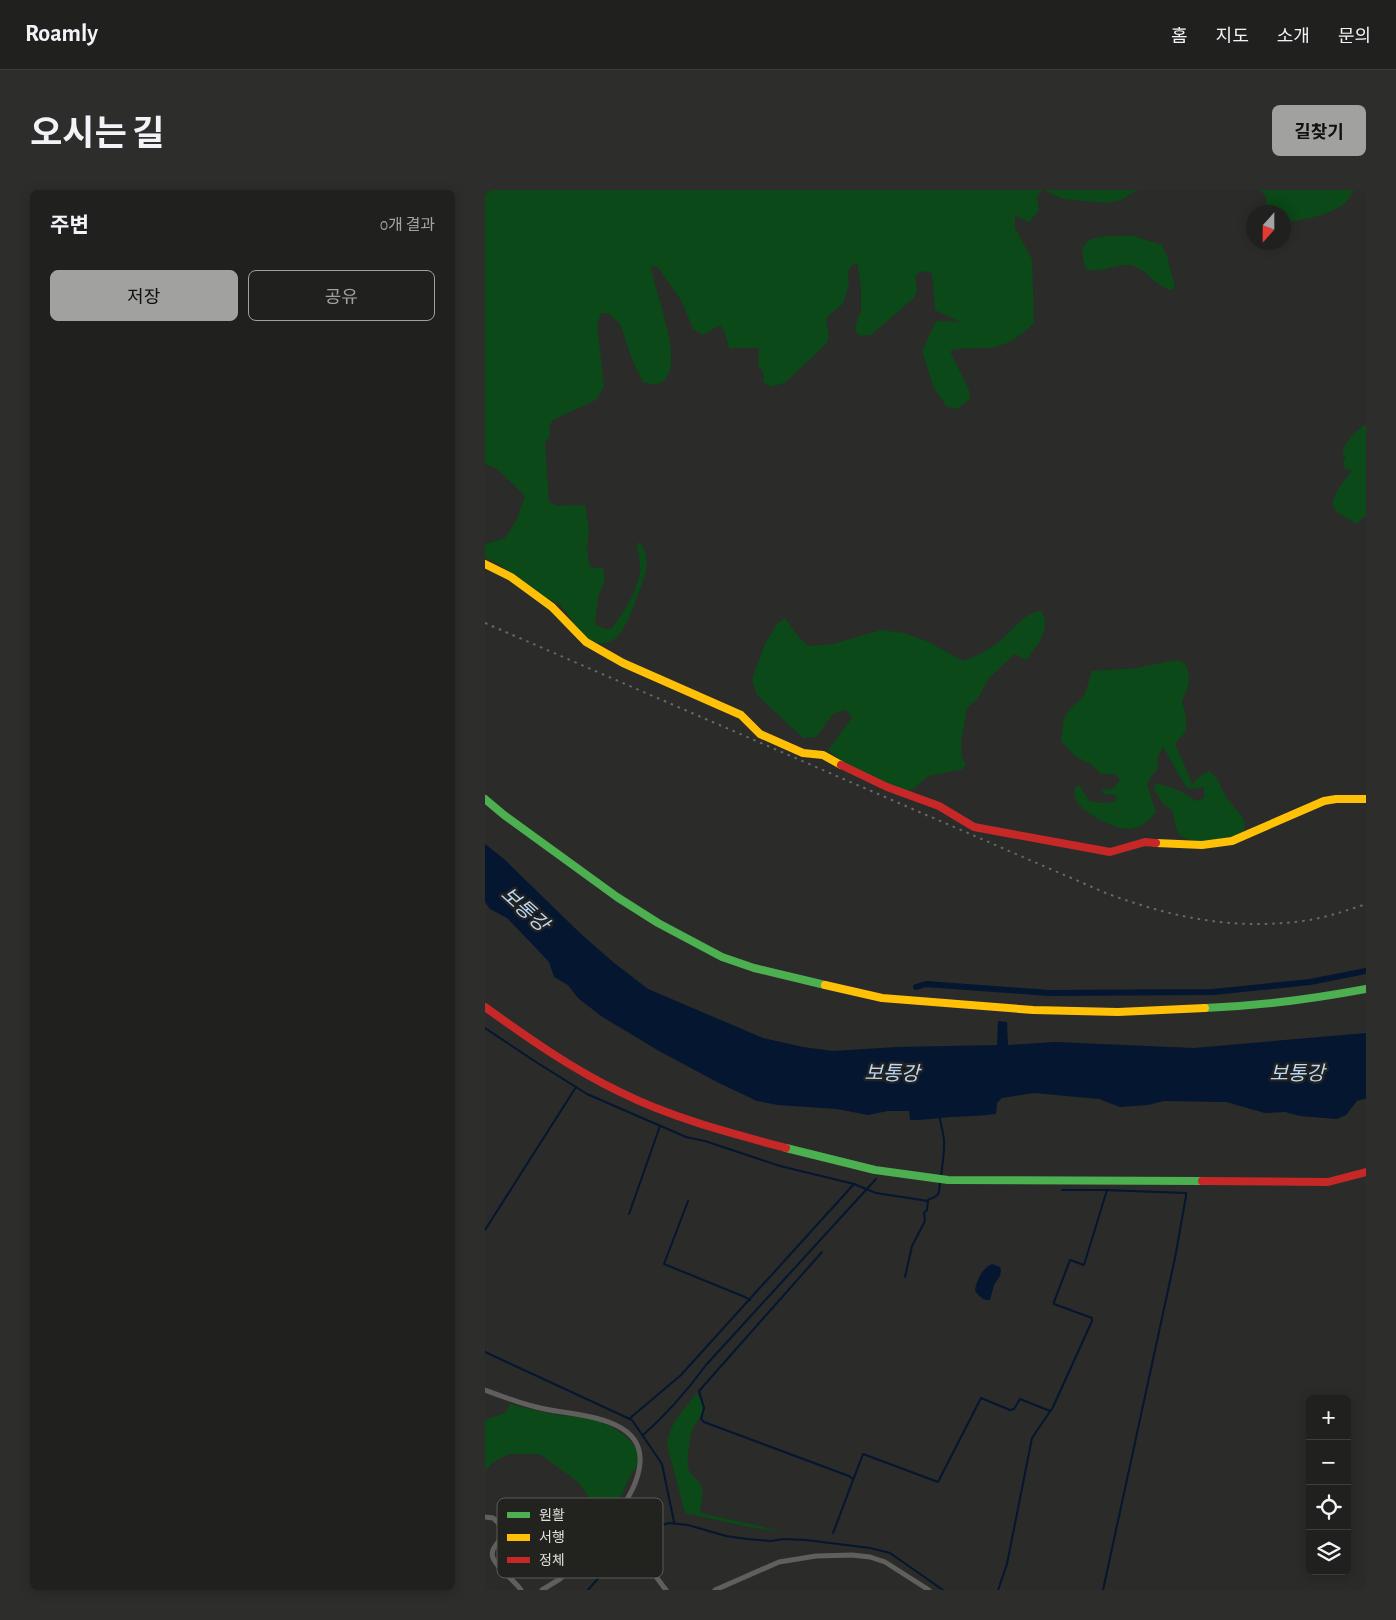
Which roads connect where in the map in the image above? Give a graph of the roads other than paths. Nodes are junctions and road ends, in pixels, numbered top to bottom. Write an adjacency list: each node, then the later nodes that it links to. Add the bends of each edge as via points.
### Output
1 (485, 564): 3 (street, via 511,577 552,607 586,642 623,663 741,715 760,734 803,754 823,755 855,773 939,806 974,827 1110,852 1145,842 1216,845 1324,801)
2 (485, 799): 4 (street, via 617,897 722,957 754,968 882,998 1015,1009 1118,1012 1250,1006)
3 (1366, 799)
4 (1366, 989)
5 (485, 1007): 6 (street, via 591,1076 660,1110 808,1155 914,1178 1328,1182)
6 (1366, 1172)
7 (485, 1390): 8 (street, via 537,1407 595,1417 624,1430 638,1448 640,1464)
8 (629, 1498)
9 (485, 1517): 10 (street, via 493,1518)
10 (497, 1523)
11 (497, 1544): 12 (street, via 492,1551)
12 (497, 1563)
13 (510, 1578): 16 (street)
14 (561, 1578): 17 (street)
15 (657, 1578): 18 (street)
16 (521, 1590)
17 (542, 1590)
18 (666, 1590)
19 (715, 1590): 20 (street, via 779,1562 853,1555 885,1562)
20 (929, 1590)

